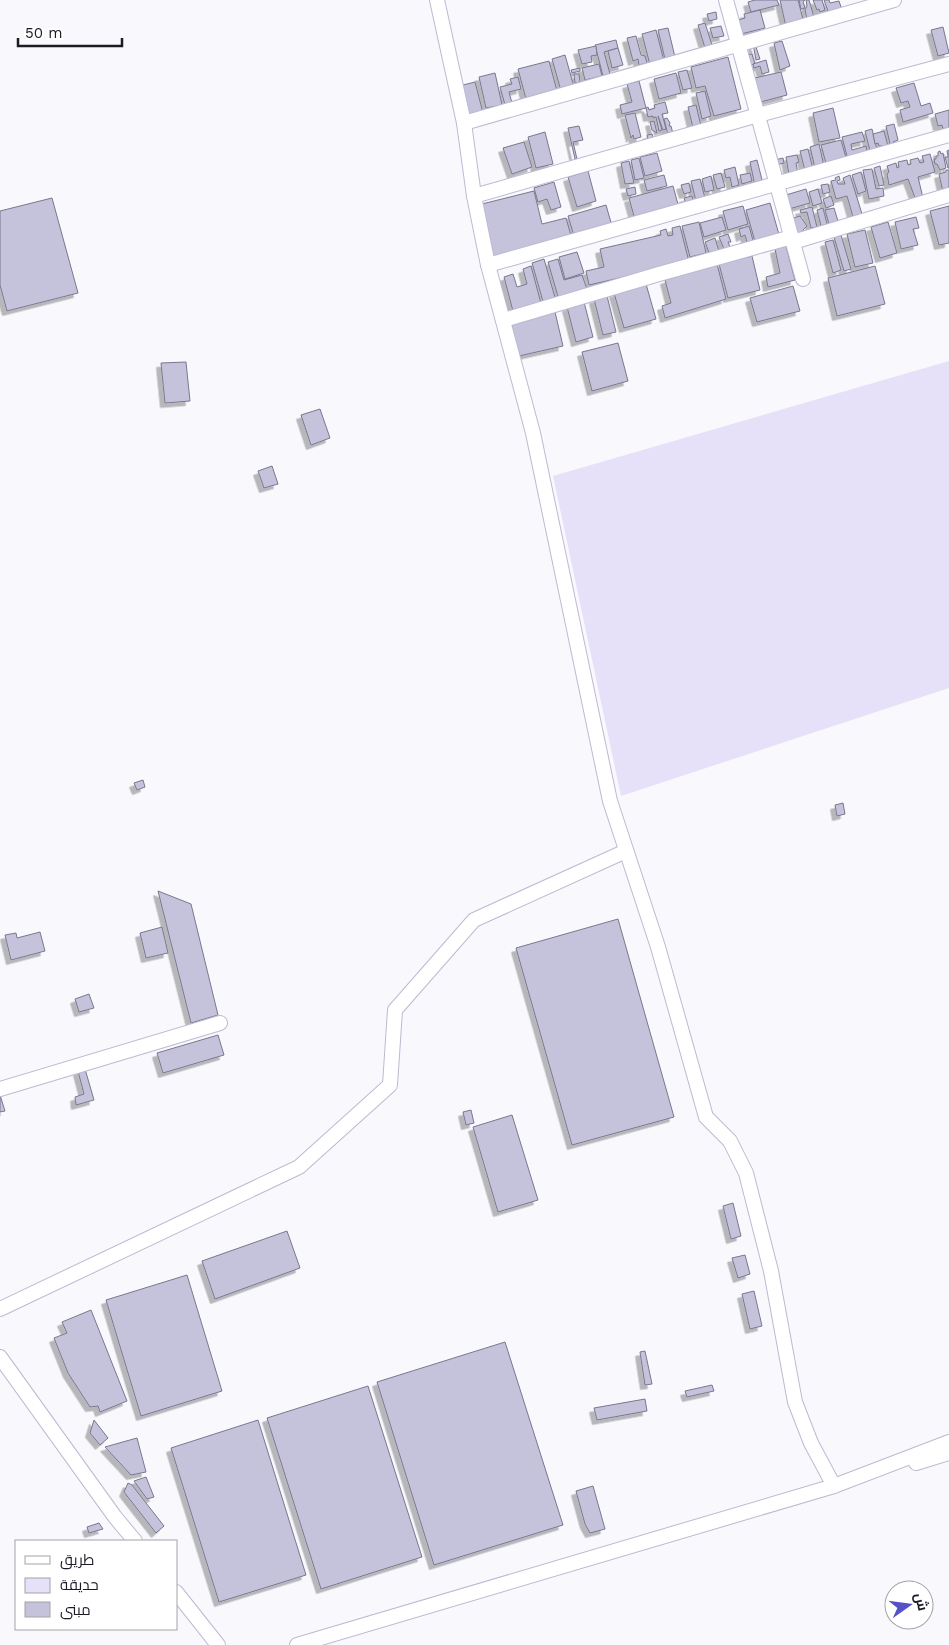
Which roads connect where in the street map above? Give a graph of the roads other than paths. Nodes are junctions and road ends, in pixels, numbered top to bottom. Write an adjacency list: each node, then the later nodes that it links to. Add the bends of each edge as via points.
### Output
1 (437, 0): 7 (street)
2 (726, 0): 4 (street)
3 (894, 0): 4 (street)
4 (739, 44): 6 (street); 7 (street)
5 (949, 64): 6 (street)
6 (758, 115): 9 (street); 11 (street)
7 (464, 122): 11 (street)
8 (949, 135): 9 (street)
9 (777, 183): 12 (street); 13 (street)
10 (949, 195): 12 (street)
11 (474, 196): 13 (street)
12 (792, 240): 14 (street); 15 (street, via 659,274)
13 (488, 265): 15 (street)
14 (803, 279)
15 (504, 320): 16 (street, via 533,433 610,800)
16 (626, 852): 19 (street, via 474,920 395,1010 390,1085 299,1167); 23 (street, via 658,947 706,1117 730,1142 746,1173 772,1271 795,1402 811,1443)
17 (220, 1023): 18 (street)
18 (0, 1089)
19 (0, 1308)
20 (0, 1357): 24 (street)
21 (949, 1442): 23 (street)
22 (949, 1454): 23 (street)
23 (836, 1485): 27 (street)
24 (134, 1540)
25 (178, 1595): 26 (street)
26 (218, 1645)
27 (297, 1645)

